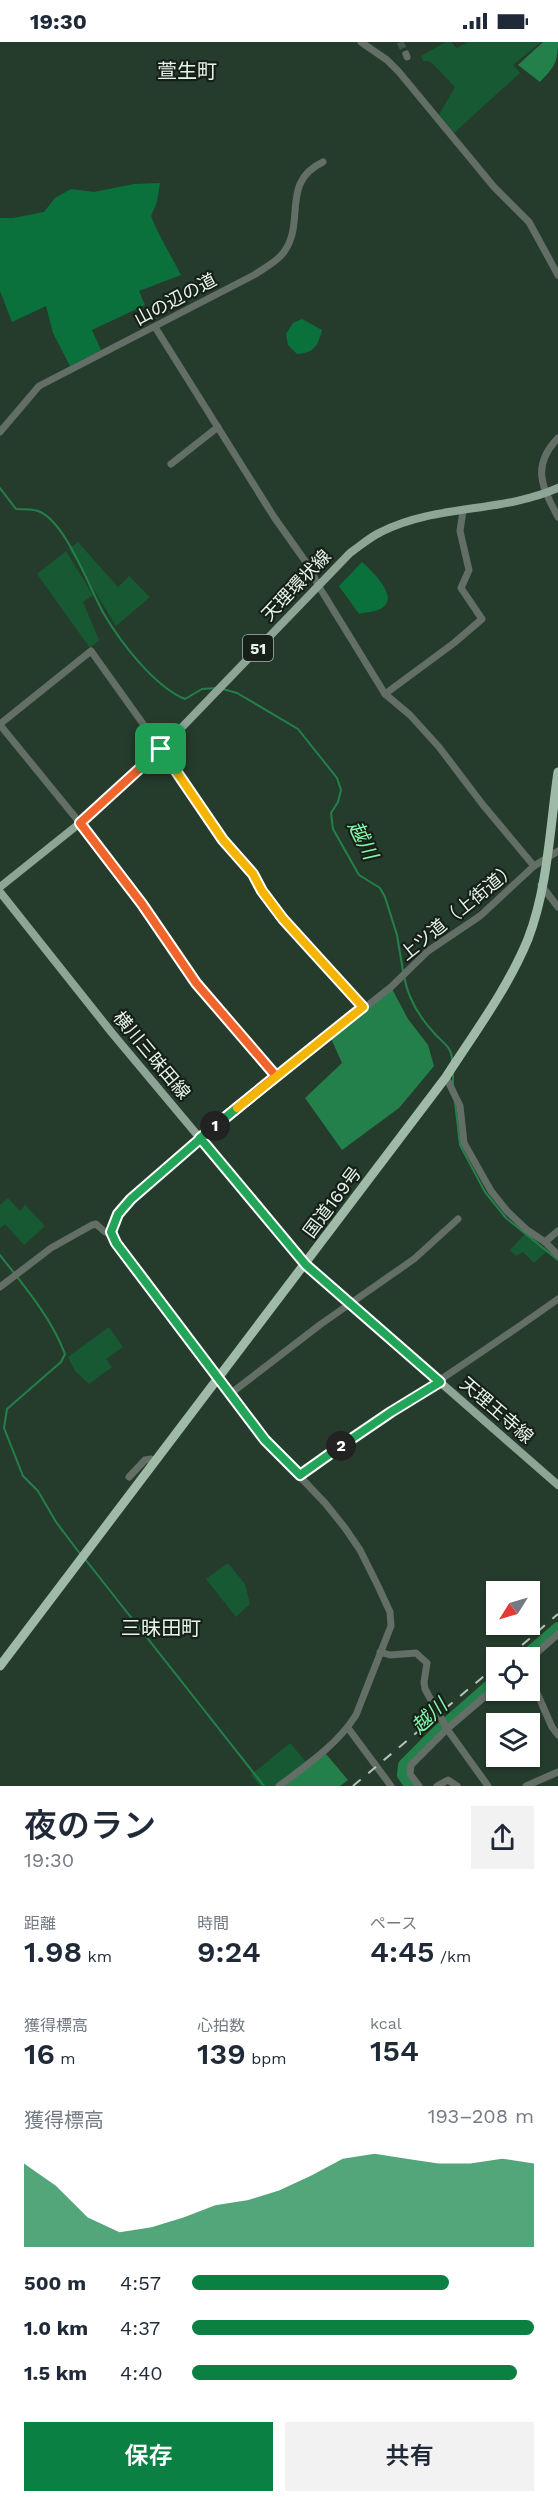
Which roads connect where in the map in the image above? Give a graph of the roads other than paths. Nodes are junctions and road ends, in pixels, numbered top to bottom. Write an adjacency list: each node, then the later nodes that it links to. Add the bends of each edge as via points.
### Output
1 (361, 42): 3 (street, via 399,72 494,188 530,222)
2 (324, 162): 4 (street, 山の辺の道, via 301,180 288,246 280,257 254,275)
3 (558, 274)
4 (155, 327): 5 (street); 6 (street, 山の辺の道, via 39,386)
5 (218, 427): 8 (street); 13 (street)
6 (0, 432)
7 (558, 438): 10 (street, via 542,465 540,477)
8 (171, 464)
9 (558, 488): 10 (main road, 天理環状線 / 51)
10 (546, 494): 11 (main road, 天理環状線 / 51); 12 (street)
11 (463, 512): 13 (main road, 天理環状線 / 51, via 422,518 380,532 350,553); 14 (street, via 460,531 470,570 461,588 482,619)
12 (558, 517)
13 (318, 585): 14 (street); 16 (main road, 天理環状線 / 51)
14 (385, 693): 21 (street, via 440,747)
15 (0, 724): 16 (street, via 91,651); 18 (street)
16 (161, 749): 18 (main road, 天理環状線 / 51); 26 (street, via 276,910)
17 (558, 772): 20 (highway, 国道169号)
18 (80, 823): 23 (main road, 天理環状線 / 51); 27 (street, via 196,983)
19 (558, 851): 20 (street, 上ツ道（上街道）)
20 (545, 859): 21 (street, 上ツ道（上街道）); 22 (highway, 国道169号)
21 (534, 866): 26 (street, 上ツ道（上街道）, via 480,916 428,951 392,987)
22 (542, 885): 25 (street); 28 (highway, 国道169号, via 528,938 516,963)
23 (0, 887)
24 (0, 892): 29 (main road, 横川三昧田線)
25 (558, 907)
26 (363, 1007): 27 (street, 上ツ道（上街道）)
27 (276, 1076): 29 (street, 上ツ道（上街道）)
28 (446, 1077): 33 (street, via 460,1106 464,1143 491,1191 527,1230); 35 (highway, 国道169号)
29 (200, 1138): 32 (street, 上ツ道（上街道）, via 118,1214); 35 (main road, 横川三昧田線)
30 (458, 1219): 38 (street, via 414,1259)
31 (558, 1231): 33 (street)
32 (111, 1232): 36 (street, via 92,1225 51,1248); 39 (street)
33 (545, 1242): 34 (street)
34 (558, 1255)
35 (306, 1265): 38 (main road, 天理王寺線); 39 (highway, 国道169号)
36 (0, 1287)
37 (558, 1299): 40 (street)
38 (349, 1304): 40 (main road, 天理王寺線); 41 (street)
39 (219, 1379): 41 (street); 42 (highway, 国道169号)
40 (440, 1382): 43 (street); 45 (main road, 天理王寺線)
41 (230, 1394): 43 (street, via 265,1440)
42 (155, 1462): 44 (street, via 145,1460); 49 (highway, 国道169号)
43 (300, 1475): 48 (street, via 360,1550 390,1612 391,1626)
44 (129, 1477)
45 (558, 1485)
46 (558, 1634): 47 (street)
47 (540, 1650)
48 (380, 1652): 52 (street); 53 (street, via 411,1652 428,1663 425,1689)
49 (0, 1666)
50 (486, 1696): 53 (street)
51 (540, 1700): 54 (street)
52 (348, 1728): 56 (street); 57 (street)
53 (447, 1729): 58 (street, via 411,1765 410,1774); 61 (street)
54 (558, 1736)
55 (558, 1772): 62 (street)
56 (279, 1786)
57 (391, 1786)
58 (419, 1786)
59 (437, 1786): 60 (street, via 448,1780)
60 (457, 1786)
61 (488, 1786)
62 (526, 1786)

